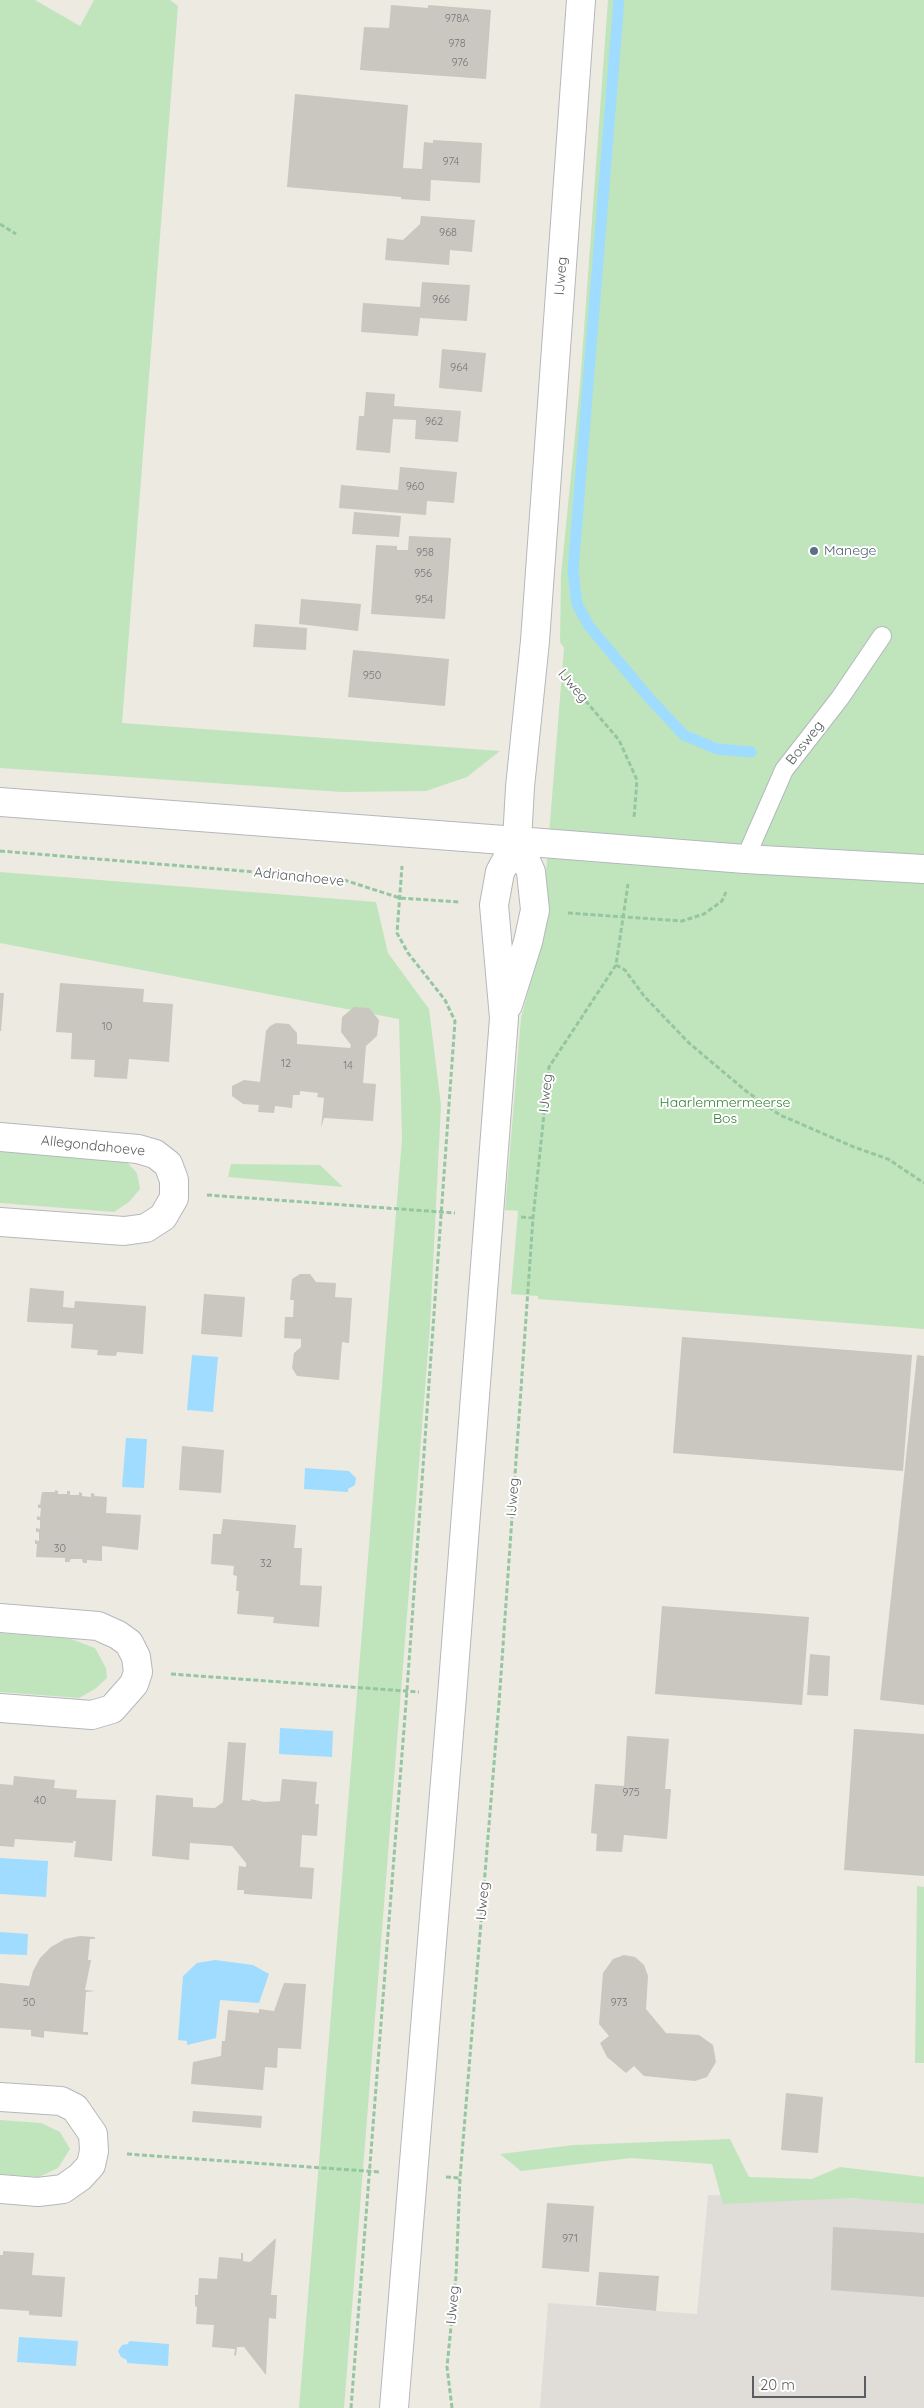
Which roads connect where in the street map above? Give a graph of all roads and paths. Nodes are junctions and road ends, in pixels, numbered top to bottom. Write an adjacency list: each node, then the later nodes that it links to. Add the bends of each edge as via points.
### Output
1 (581, 0): 5 (street, IJweg)
2 (0, 224): 3 (path)
3 (16, 234)
4 (882, 636): 11 (lane, Bosweg, via 840,698 784,770)
5 (535, 641): 8 (street, IJweg); 9 (path, IJweg, via 619,740 637,780)
6 (0, 802): 7 (street)
7 (404, 833): 8 (street); 13 (path)
8 (517, 841): 9 (street); 14 (street, IJweg, via 500,872); 15 (street, IJweg, via 531,872)
9 (632, 850): 11 (street); 16 (path, IJweg)
10 (0, 851): 13 (path, Adrianahoeve, via 341,879)
11 (745, 859): 12 (street); 16 (path, via 722,901 704,914 682,921)
12 (924, 869)
13 (400, 898): 14 (path, Adrianahoeve); 22 (path, via 398,933 408,953 445,1000 455,1021)
14 (494, 905): 18 (street, IJweg)
15 (535, 910): 16 (path); 18 (street, IJweg)
16 (624, 918): 17 (path, IJweg)
17 (616, 965): 20 (path, via 689,1043 746,1091 780,1114 888,1159); 24 (path, IJweg, via 549,1067)
18 (504, 1018): 23 (street, IJweg)
19 (0, 1137): 21 (street, Allegondahoeve, via 138,1149 155,1154 168,1164 174,1180)
20 (924, 1183)
21 (174, 1192): 22 (path); 25 (street, via 163,1217 146,1228 124,1231)
22 (442, 1212): 23 (path); 28 (path)
23 (490, 1214): 24 (path); 29 (street, IJweg)
24 (533, 1218): 35 (path, IJweg)
25 (0, 1222)
26 (0, 1618): 27 (street, via 98,1626 129,1643 136,1657)
27 (138, 1672): 28 (path); 30 (street, via 134,1684 112,1708 92,1715)
28 (406, 1690): 29 (path); 33 (path)
29 (452, 1696): 34 (street, IJweg)
30 (0, 1708)
31 (0, 2097): 32 (street, via 61,2101 74,2108 93,2134)
32 (94, 2151): 33 (path); 36 (street, via 91,2165 63,2189 38,2192)
33 (369, 2172): 34 (path); 37 (path)
34 (413, 2174): 35 (path); 38 (street, IJweg)
35 (460, 2178): 39 (path, IJweg, via 456,2276 447,2367)
36 (0, 2189)
37 (351, 2408)
38 (394, 2408)
39 (452, 2408)

